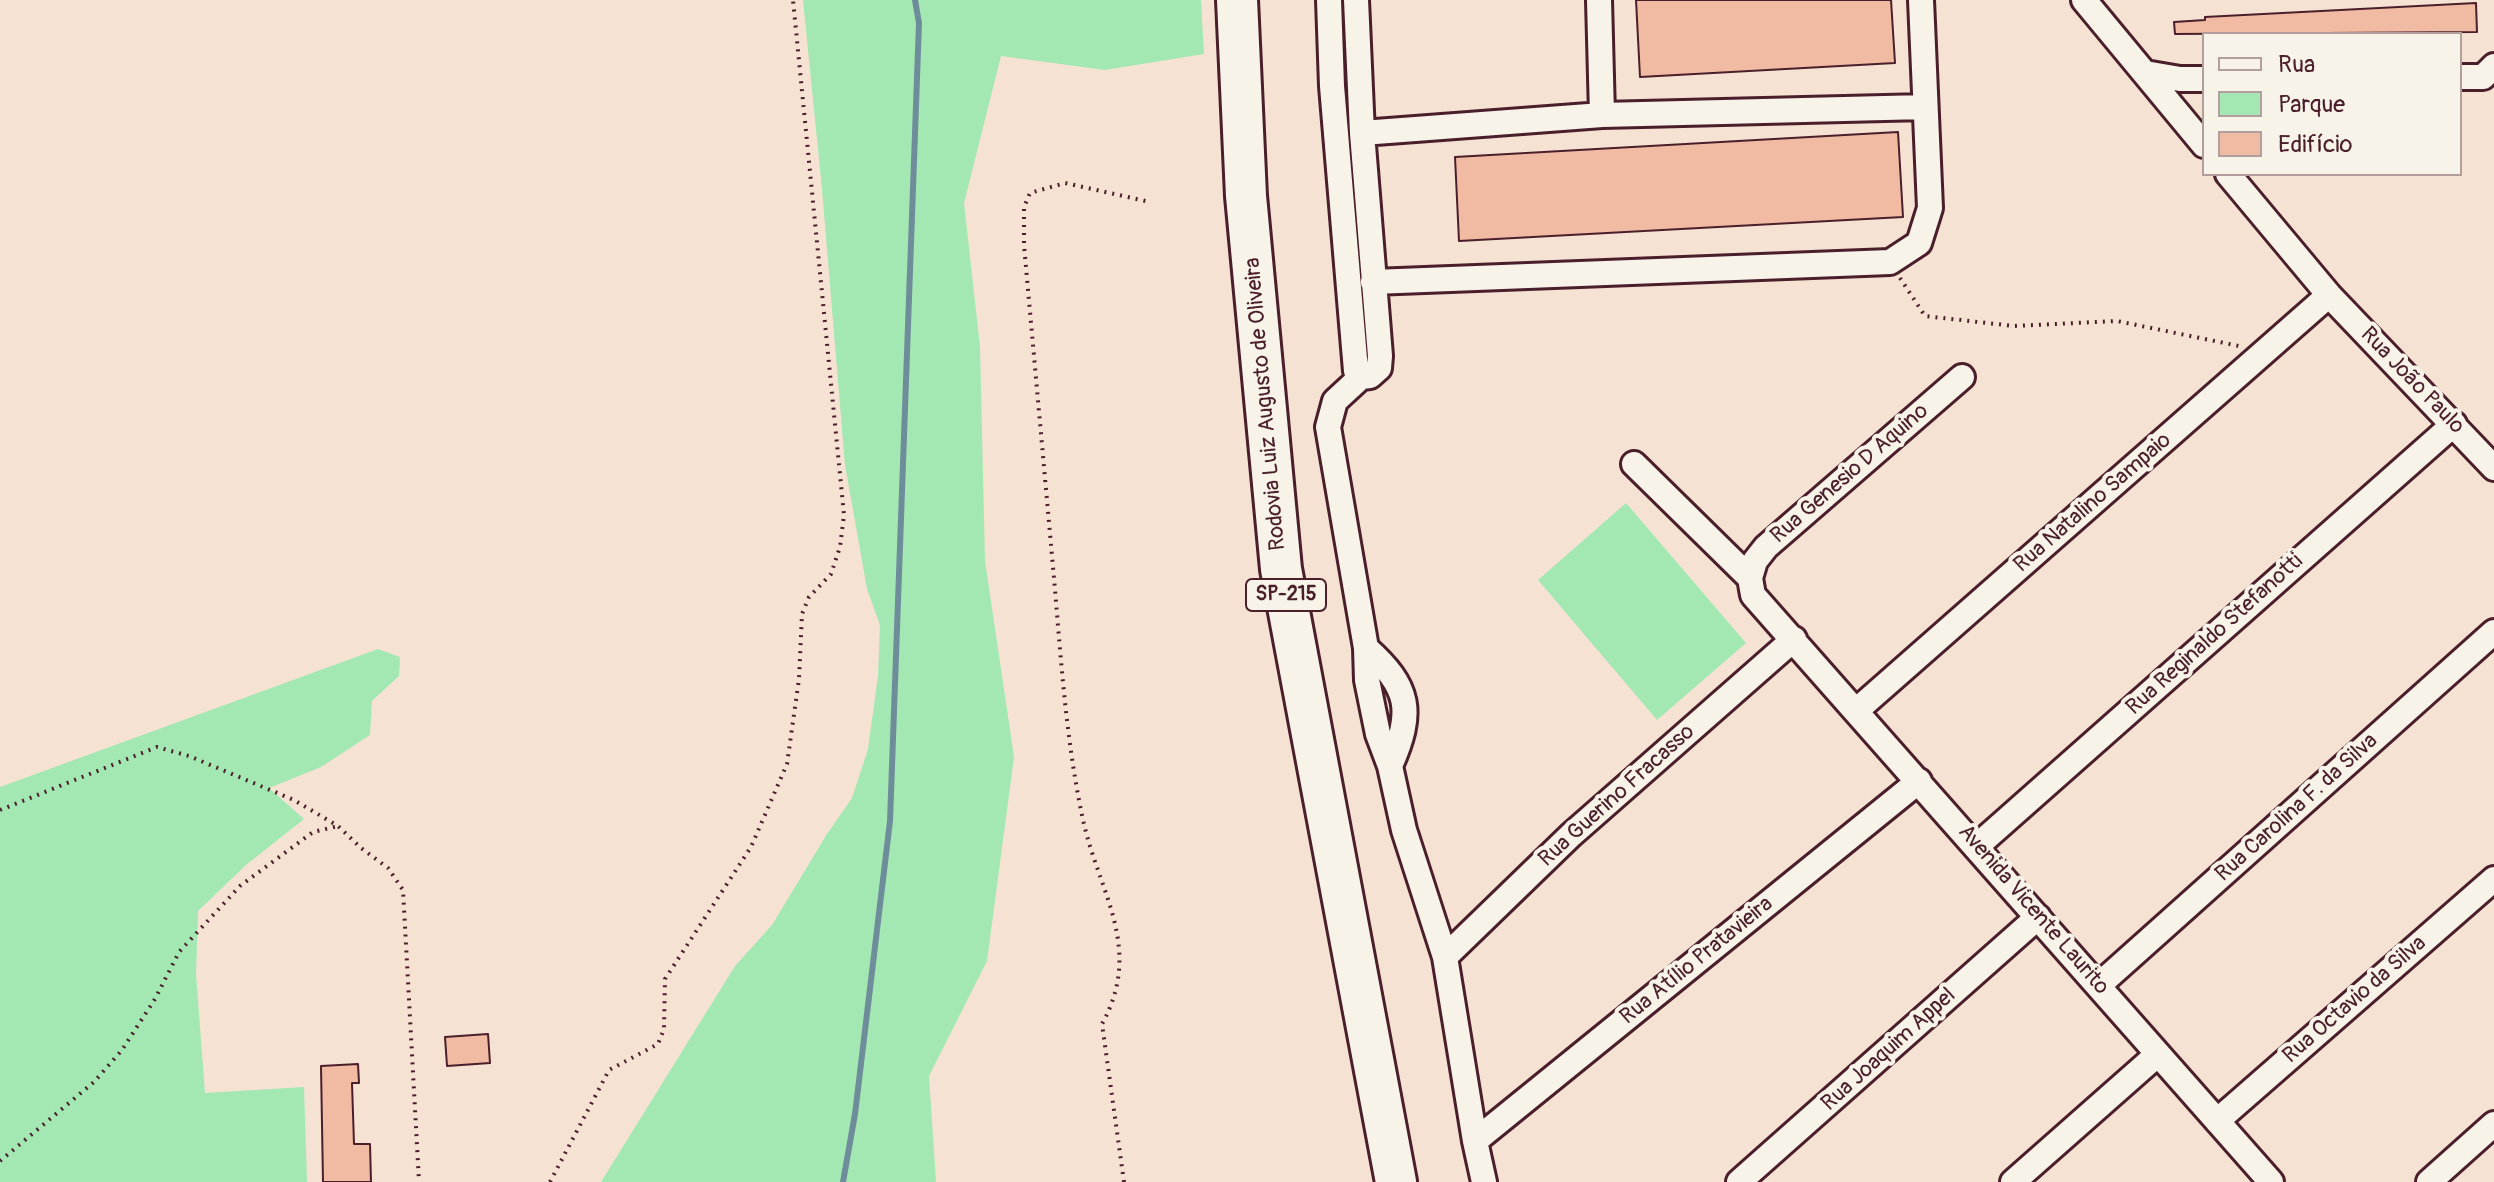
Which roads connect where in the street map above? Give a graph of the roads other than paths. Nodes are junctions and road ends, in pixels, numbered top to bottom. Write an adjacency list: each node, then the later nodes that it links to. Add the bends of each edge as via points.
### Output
1 (1237, 0): 37 (highway, Rodovia Luiz Augusto de Oliveira / SP-215, via 1246,196 1281,569)
2 (1329, 0): 18 (street, via 1356,371)
3 (1356, 0): 13 (street)
4 (1599, 0): 12 (street)
5 (1921, 0): 11 (street)
6 (2084, 0): 8 (street)
7 (2494, 66): 9 (street, via 2483,77)
8 (2145, 73): 10 (street); 14 (street)
9 (2462, 77)
10 (2202, 79)
11 (1925, 107): 12 (street); 16 (street, via 1930,208 1919,243 1890,262)
12 (1602, 115): 13 (street)
13 (1362, 133): 16 (street)
14 (2202, 143)
15 (2230, 176): 17 (street, Rua João Paulo)
16 (1373, 282): 18 (street, via 1379,368)
17 (2329, 295): 20 (street, Rua João Paulo); 26 (street, Rua Natalino Sampaio)
18 (1361, 377): 31 (street, via 1335,401 1328,427 1378,734)
19 (1962, 377): 23 (street, Rua Genesio D Aquino, via 1766,547)
20 (2454, 424): 22 (street, Rua João Paulo); 28 (street, Rua Reginaldo Stefanotti)
21 (1634, 464): 23 (street, Avenida Vicente Laurito)
22 (2494, 468)
23 (1750, 578): 25 (street, Avenida Vicente Laurito, via 1753,595)
24 (2494, 632): 32 (street, Rua Carolina F. da Silva)
25 (1794, 639): 26 (street, Avenida Vicente Laurito); 31 (street, Rua Guerino Fracasso, via 1571,835)
26 (1857, 710): 27 (street, Avenida Vicente Laurito)
27 (1919, 781): 28 (street, Avenida Vicente Laurito); 36 (street, Rua Atílio Pratavieira)
28 (1977, 846): 30 (street, Avenida Vicente Laurito)
29 (2494, 879): 34 (street, Rua Octavio da Silva)
30 (2038, 917): 32 (street, Avenida Vicente Laurito); 39 (street, Rua Joaquim Appel)
31 (1445, 957): 36 (street)
32 (2099, 985): 33 (street, Avenida Vicente Laurito)
33 (2158, 1054): 34 (street, Avenida Vicente Laurito); 40 (street)
34 (2217, 1121): 41 (street, Avenida Vicente Laurito)
35 (2494, 1124): 42 (street)
36 (1475, 1141): 38 (street)
37 (1396, 1182)
38 (1484, 1182)
39 (1739, 1182)
40 (2013, 1182)
41 (2271, 1182)
42 (2429, 1182)

